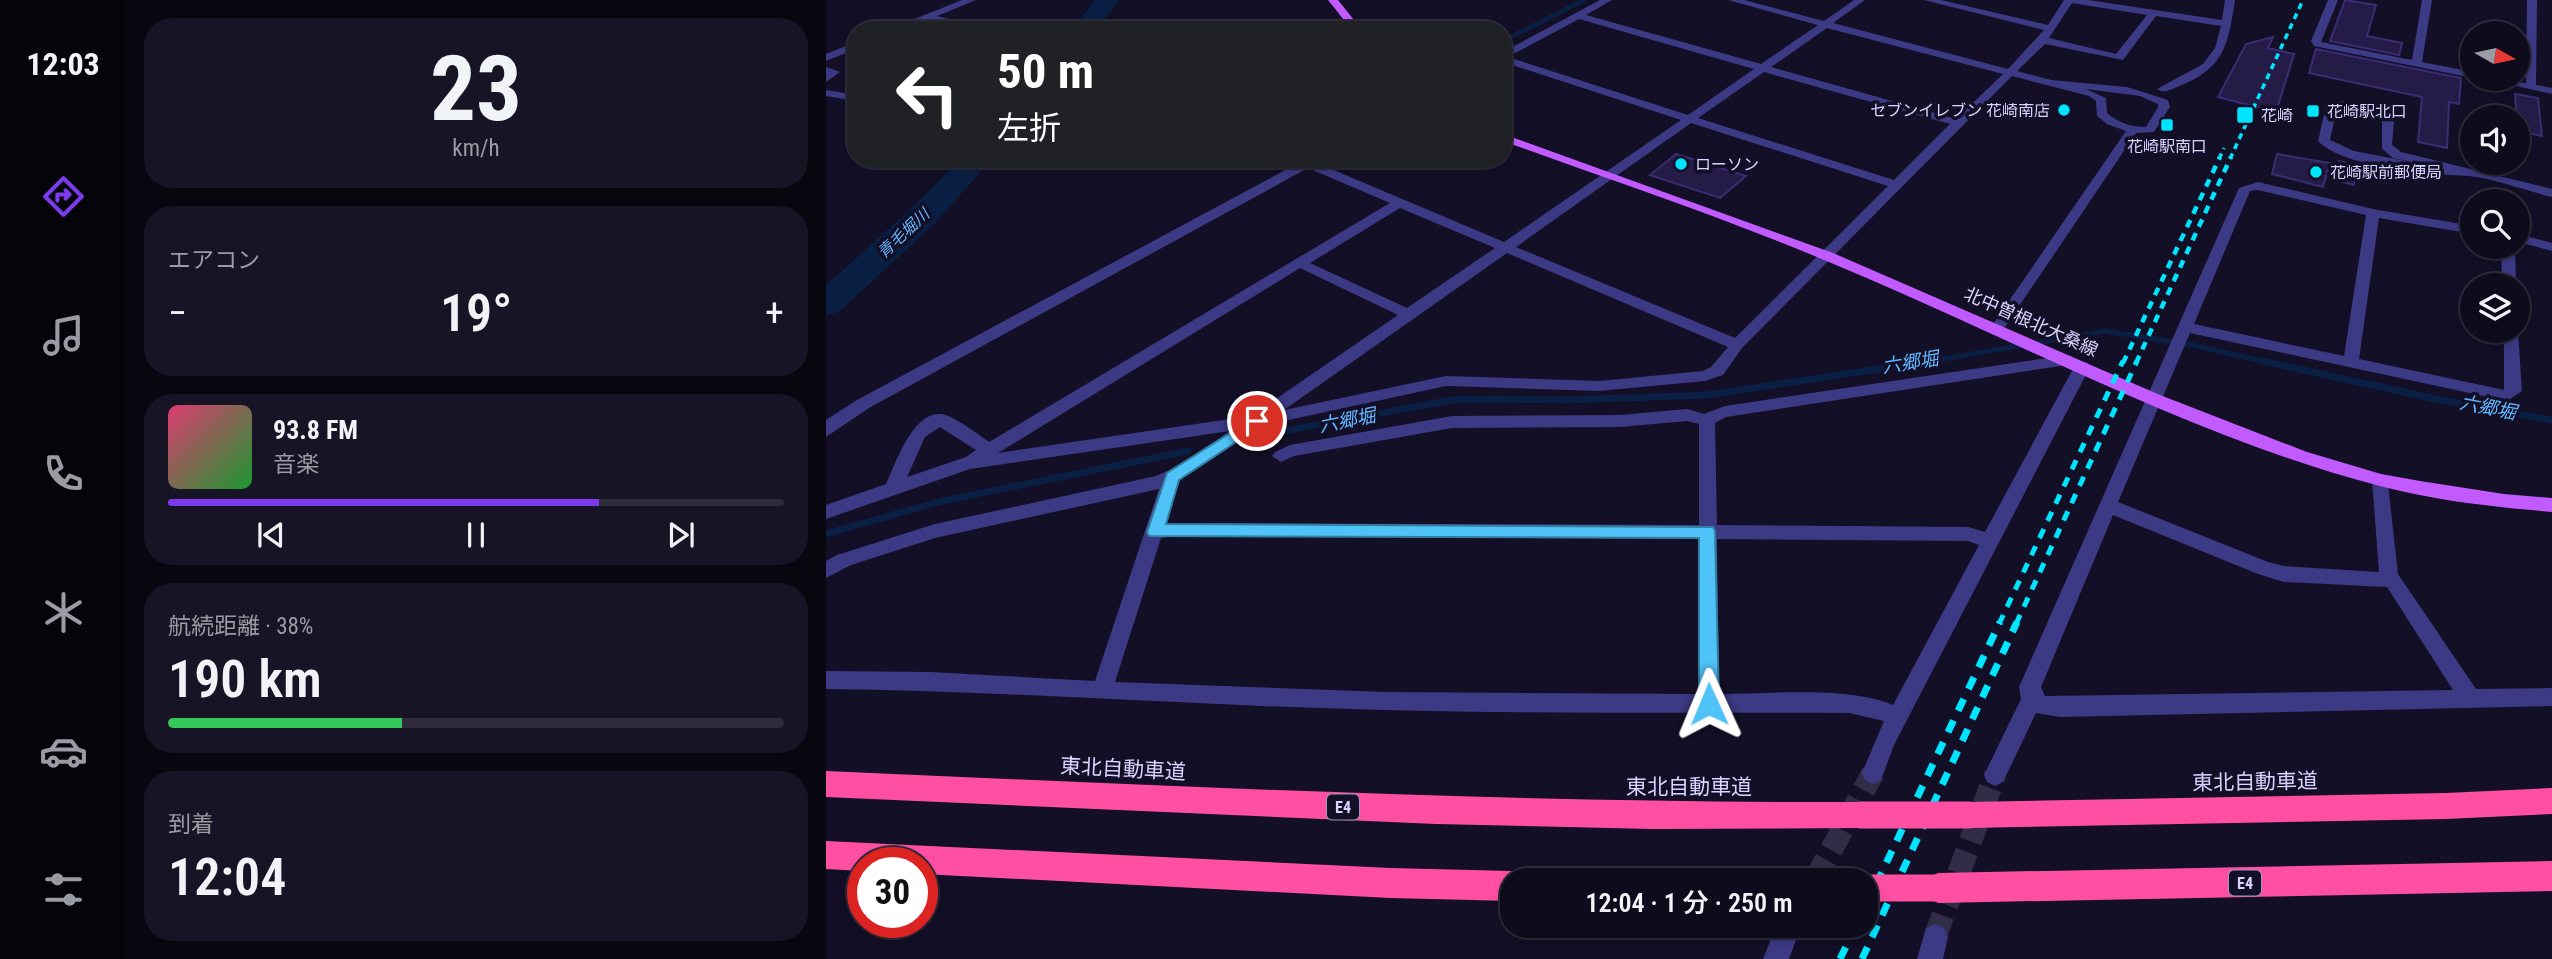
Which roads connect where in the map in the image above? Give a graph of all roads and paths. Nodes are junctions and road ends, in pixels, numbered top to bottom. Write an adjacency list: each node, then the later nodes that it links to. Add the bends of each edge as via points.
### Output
1 (971, 0): 15 (street)
2 (1333, 0): 18 (main road)
3 (1607, 0): 14 (street)
4 (1734, 0): 19 (street)
5 (1860, 0): 19 (street)
6 (1928, 0): 12 (street)
7 (2069, 0): 13 (street); 21 (street)
8 (2230, 0): 20 (street)
9 (2333, 0): 27 (street, via 2318,44)
10 (2427, 0): 27 (street)
11 (2532, 0): 34 (street)
12 (1957, 3): 21 (street)
13 (2153, 13): 20 (street); 22 (street, via 2119,58)
14 (1578, 16): 24 (street); 28 (street)
15 (927, 17): 16 (street); 17 (street)
16 (916, 21)
17 (946, 21)
18 (1350, 21)
19 (1826, 24): 28 (street); 30 (street)
20 (2226, 24): 39 (street, via 2218,57)
21 (2052, 29): 22 (street)
22 (2043, 40): 30 (street)
23 (847, 49): 25 (street)
24 (1512, 52)
25 (826, 58)
26 (1512, 60): 41 (street)
27 (2416, 65): 31 (street)
28 (1764, 66): 41 (street); 42 (street)
29 (826, 71): 32 (street, via 835,72)
30 (2011, 71): 33 (street); 42 (street)
31 (2460, 73)
32 (826, 79)
33 (2055, 82): 35 (street); 40 (street, via 2094,94)
34 (2531, 87): 36 (street)
35 (2119, 90): 39 (street); 40 (street)
36 (2552, 91)
37 (826, 93): 38 (street)
38 (847, 96)
39 (2163, 96): 43 (street, via 2164,107 2150,130)
40 (2103, 106): 43 (street, via 2105,118)
41 (1690, 118): 48 (street); 50 (street)
42 (1958, 122): 50 (street)
43 (2133, 130): 61 (street)
44 (1512, 140): 48 (main road, 北中曽根北大桑線)
45 (1301, 168): 70 (street, via 863,404)
46 (1325, 168): 52 (street)
47 (2463, 173): 47 (street, via 2381,161 2331,147 2324,134 2332,106 2347,104 2382,113 2388,121 2385,141 2391,151)
48 (1608, 175): 56 (street); 58 (main road, 北中曽根北大桑線)
49 (2472, 175): 51 (street)
50 (1896, 185): 58 (street)
51 (2552, 193)
52 (1399, 203): 56 (street); 59 (street)
53 (2373, 213): 54 (street); 62 (street, via 2248,186); 66 (street)
54 (2460, 228)
55 (2530, 241): 57 (street)
56 (1505, 247): 60 (street); 64 (street)
57 (2552, 247)
58 (1828, 256): 61 (main road, 北中曽根北大桑線); 64 (street)
59 (1300, 263): 60 (street); 71 (street)
60 (1410, 315): 68 (street)
61 (1996, 330): 65 (main road, 北中曽根北大桑線)
62 (2182, 338): 66 (street); 67 (street)
63 (2512, 343): 66 (street, via 2514,391 2507,396)
64 (1737, 345): 68 (street, via 1717,371 1705,376 1599,386 1446,381)
65 (2074, 363): 67 (main road, 北中曽根北大桑線); 69 (street, via 1725,412); 82 (street)
66 (2351, 363)
67 (2154, 399): 75 (main road, 北中曽根北大桑線, via 2264,443); 78 (street)
68 (1257, 421): 73 (street); 74 (street)
69 (1707, 421): 72 (street, via 1687,415 1620,421 1452,422 1290,451); 80 (street)
70 (826, 431)
71 (989, 450): 73 (street); 76 (street, via 940,419 918,433)
72 (1280, 457)
73 (968, 463): 76 (street)
74 (1172, 477): 81 (street); 83 (street, via 935,531 844,559)
75 (2381, 480): 77 (main road, 北中曽根北大桑線, via 2477,498); 84 (street)
76 (893, 489): 79 (street)
77 (2552, 505)
78 (2109, 506): 84 (street, via 2284,574); 88 (street, via 2030,687)
79 (826, 512)
80 (1707, 531): 81 (street); 82 (street, via 1968,534); 90 (street)
81 (1155, 532): 86 (street)
82 (1992, 542): 91 (street)
83 (826, 570)
84 (2392, 580): 89 (street)
85 (826, 680): 86 (street)
86 (1102, 691): 90 (street, via 1385,701)
87 (2552, 697): 89 (street)
88 (2032, 699): 89 (street, via 2060,707); 93 (street)
89 (2471, 699)
90 (1709, 704): 91 (street, via 1849,704)
91 (1898, 717): 92 (street)
92 (1873, 773)
93 (1995, 775)
94 (826, 784): 95 (highway, 東北自動車道 / E4, bridge, via 1652,816 1969,815)
95 (2552, 801)
96 (826, 855): 98 (highway)
97 (2552, 876): 99 (highway, E4, bridge)
98 (1500, 886)
99 (1878, 888)

